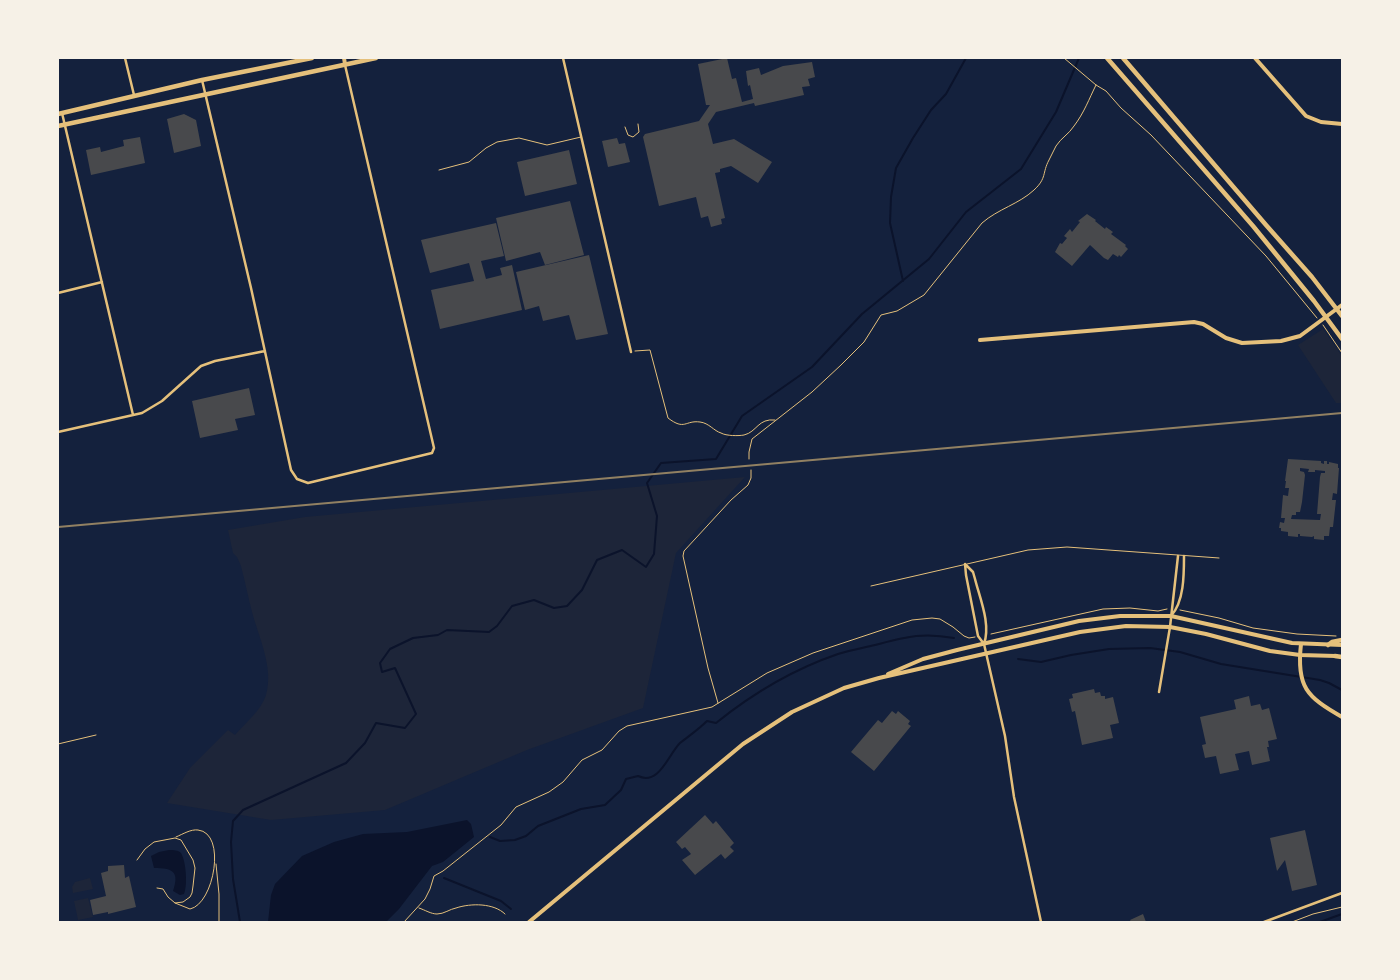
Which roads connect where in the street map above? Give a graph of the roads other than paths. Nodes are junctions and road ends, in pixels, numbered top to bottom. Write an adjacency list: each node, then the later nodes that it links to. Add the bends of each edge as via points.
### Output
1 (125, 58): 12 (street)
2 (312, 58): 10 (main road)
3 (344, 58): 9 (main road)
4 (376, 58): 9 (main road)
5 (563, 58): 19 (street)
6 (1107, 58): 25 (main road, via 1248,219)
7 (1123, 58): 24 (main road, via 1326,293)
8 (1255, 58): 16 (main road, via 1306,116 1321,122)
9 (345, 64): 11 (main road); 27 (street, via 434,448 432,453 308,483 297,479 291,470)
10 (202, 80): 11 (street); 12 (main road)
11 (205, 93): 14 (main road); 27 (street)
12 (134, 96): 13 (main road)
13 (60, 114): 14 (street)
14 (64, 124): 17 (main road); 21 (street)
15 (638, 124): 18 (lane, via 639,132 633,137 628,135)
16 (1342, 124)
17 (58, 126)
18 (625, 127)
19 (581, 137): 20 (lane, via 547,145 519,138 505,140 491,145 469,162); 28 (street)
20 (438, 170)
21 (102, 282): 22 (street); 29 (street)
22 (58, 293)
23 (1342, 305): 26 (main road, via 1300,336 1282,341 1242,343 1194,322)
24 (1342, 316)
25 (1341, 337)
26 (980, 340)
27 (265, 351): 29 (street, via 200,366 162,402)
28 (631, 352)
29 (133, 415): 30 (street)
30 (58, 432)
31 (1178, 556): 32 (lane); 34 (lane, via 1048,548); 36 (street)
32 (1184, 556): 33 (lane); 36 (street, via 1184,577 1177,610)
33 (1219, 558)
34 (965, 564): 35 (lane); 39 (street, via 978,636); 39 (street, via 973,572 984,616 987,634)
35 (871, 586)
36 (1172, 616): 37 (street); 39 (main road, via 1099,618); 40 (main road)
37 (1170, 627): 43 (main road, via 1138,625 1095,629); 44 (main road); 48 (street)
38 (1342, 638): 41 (main road)
39 (984, 644): 43 (street); 47 (main road, via 923,659)
40 (1301, 644): 41 (main road); 44 (main road)
41 (1328, 645): 42 (main road)
42 (1342, 645)
43 (986, 653): 47 (main road); 54 (street)
44 (1300, 656): 45 (main road); 49 (main road, via 1303,682 1312,697)
45 (1335, 656): 46 (main road)
46 (1342, 657)
47 (879, 678): 53 (main road, via 812,702 760,732)
48 (1159, 692)
49 (1342, 717)
50 (96, 735): 51 (lane)
51 (58, 744)
52 (1342, 893): 55 (street)
53 (528, 922)
54 (1041, 922)
55 (1264, 922)

